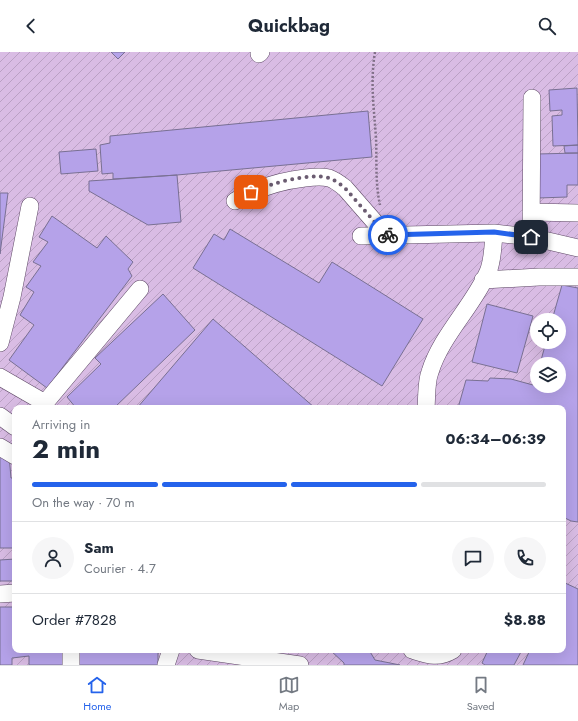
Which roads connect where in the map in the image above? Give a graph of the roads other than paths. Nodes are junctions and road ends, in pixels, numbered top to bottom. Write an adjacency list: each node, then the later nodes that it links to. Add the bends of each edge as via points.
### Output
1 (532, 98): 4 (street)
2 (235, 201): 7 (street, via 272,184 320,176 330,178 345,188)
3 (30, 206): 14 (street, via 12,298)
4 (531, 212): 5 (street); 9 (street)
5 (578, 212)
6 (494, 232): 7 (street); 9 (street); 12 (street, via 492,256)
7 (386, 235): 8 (street)
8 (361, 236)
9 (531, 237): 10 (street)
10 (578, 248)
11 (578, 277): 12 (street)
12 (483, 280): 17 (street, via 429,372)
13 (140, 289): 16 (street)
14 (0, 343)
15 (0, 377): 16 (street)
16 (43, 405)
17 (426, 405)
18 (0, 416): 19 (street)
19 (12, 425)
20 (0, 447): 21 (street)
21 (12, 454)
22 (12, 593): 23 (street)
23 (0, 594)
24 (71, 653): 31 (street)
25 (170, 653): 32 (street)
26 (198, 653): 33 (street)
27 (207, 653): 30 (street)
28 (422, 653): 29 (street)
29 (448, 653)
30 (224, 659): 34 (street)
31 (71, 665)
32 (166, 665)
33 (198, 665)
34 (300, 665)

